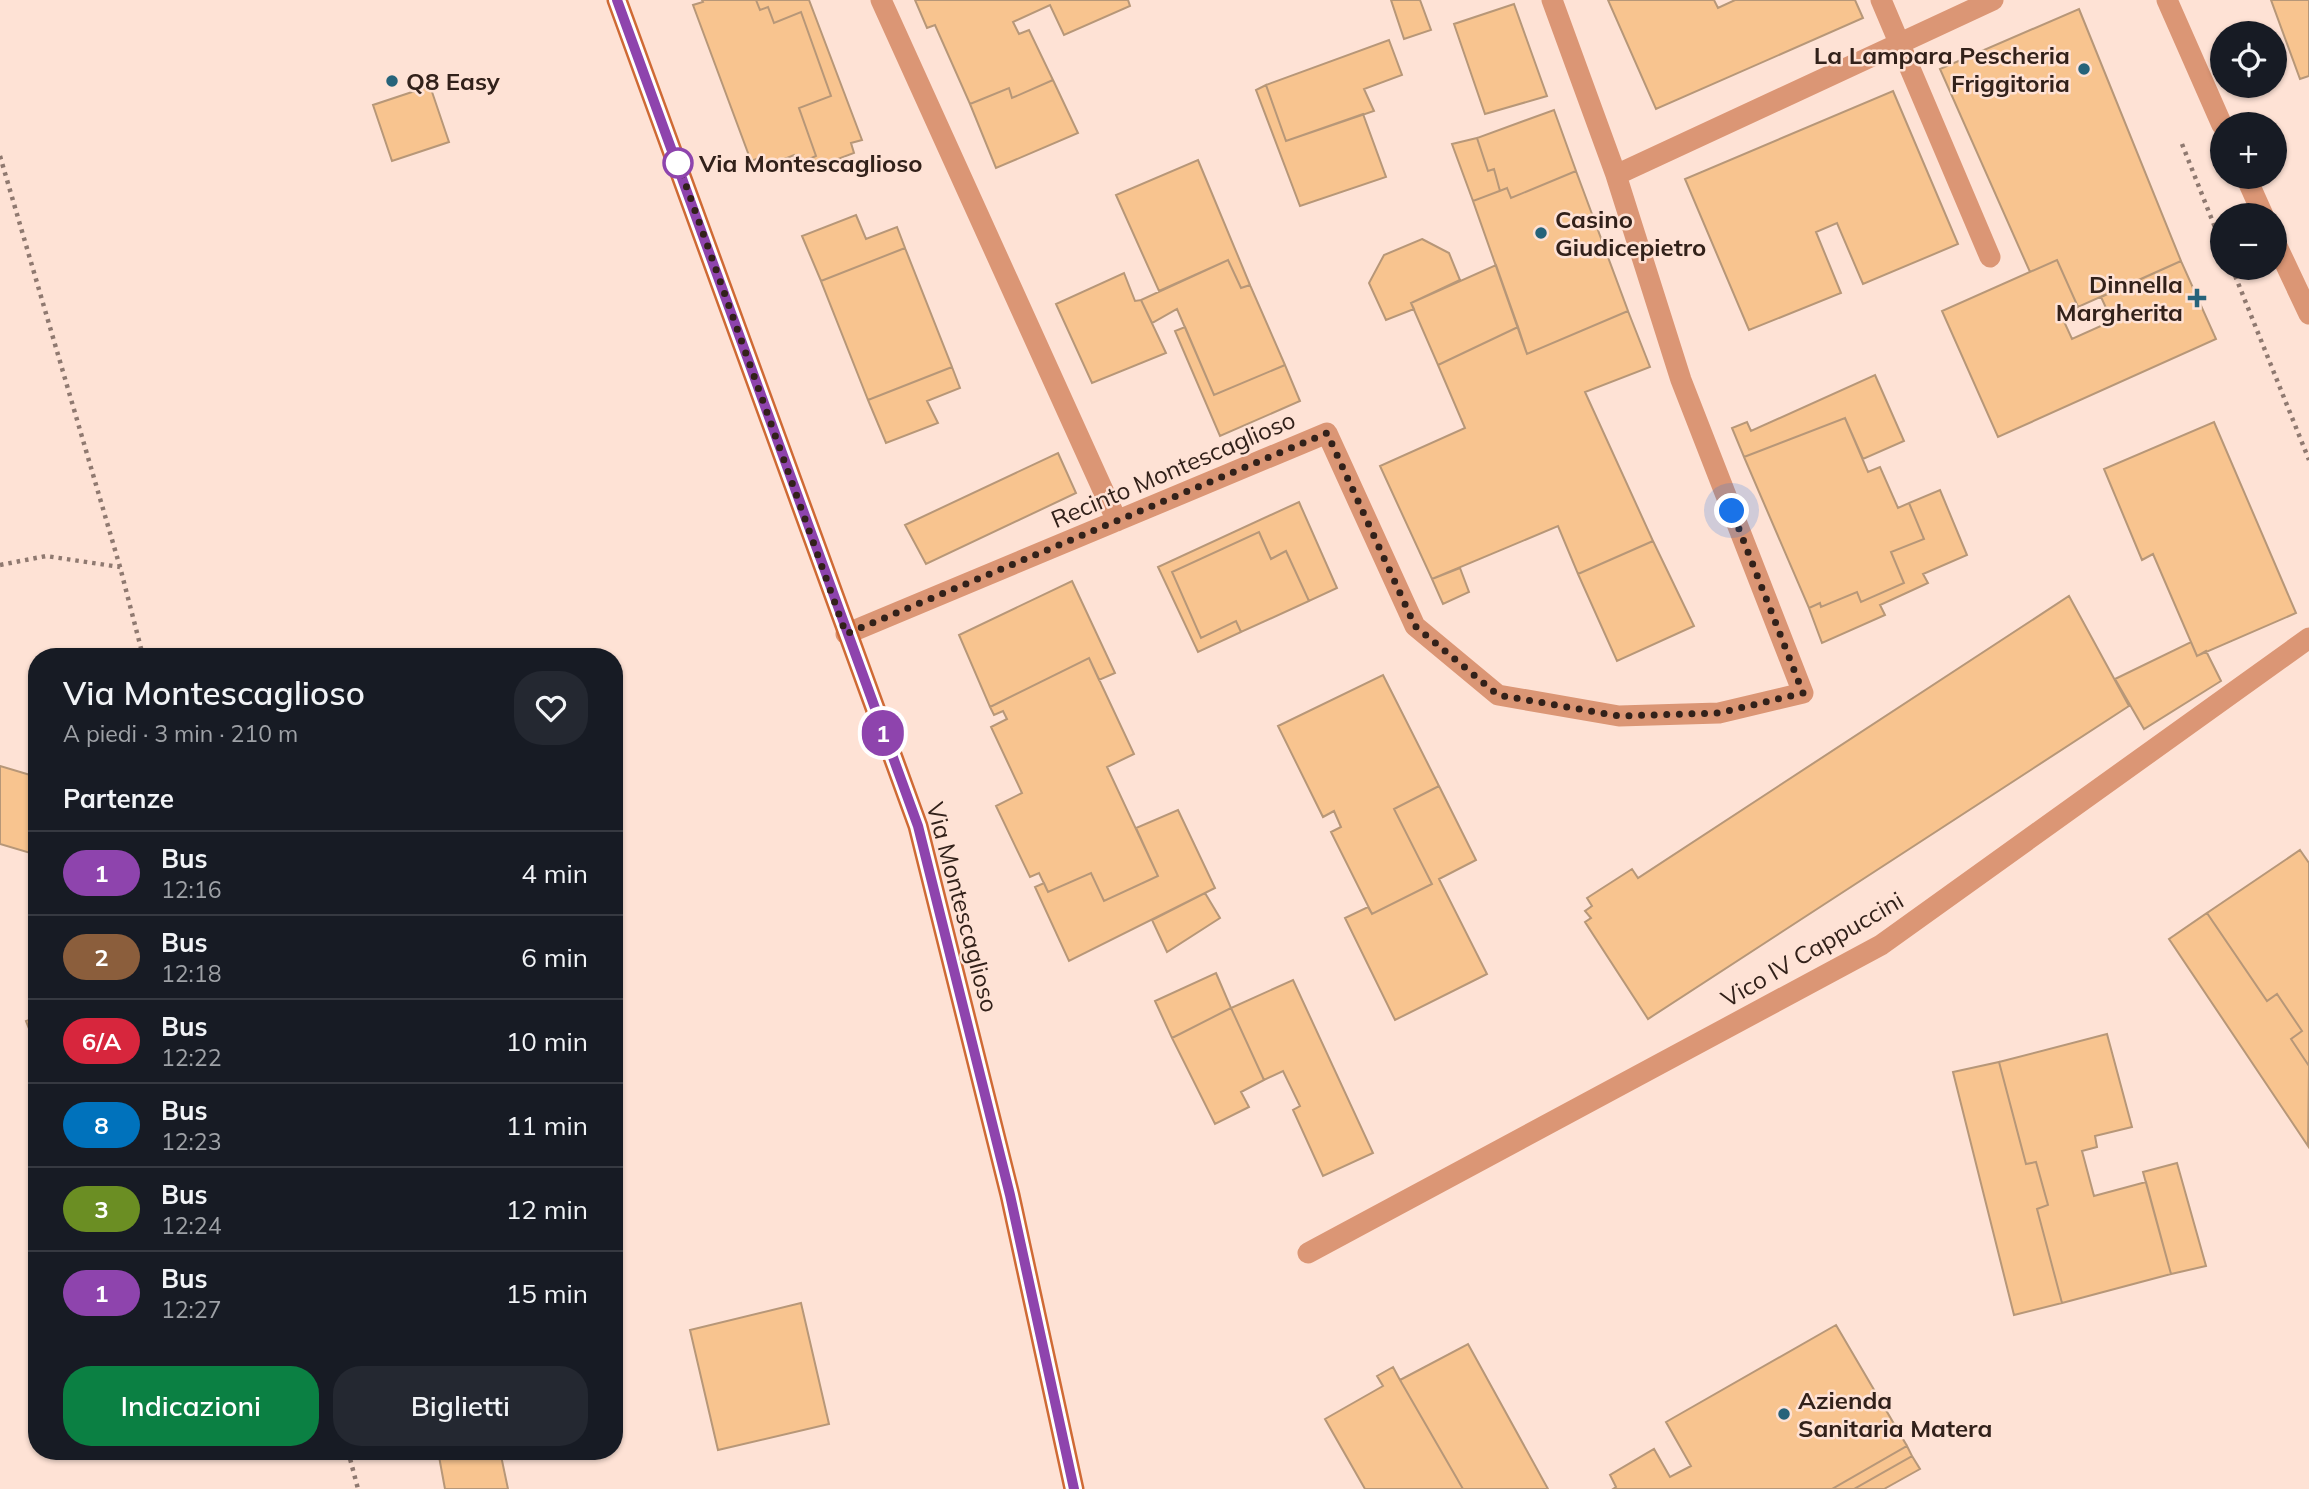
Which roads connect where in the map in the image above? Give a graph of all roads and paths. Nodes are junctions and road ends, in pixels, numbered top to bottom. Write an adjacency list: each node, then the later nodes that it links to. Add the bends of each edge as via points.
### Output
1 (617, 0): 19 (main road, Via Montescaglioso)
2 (881, 0): 16 (street)
3 (1552, 0): 10 (street)
4 (1881, 0): 7 (street)
5 (1993, 0): 7 (street)
6 (2167, 0): 8 (street)
7 (1900, 44): 10 (street); 11 (street)
8 (2216, 112)
9 (0, 156): 18 (path)
10 (1616, 175): 16 (street, Recinto Montescaglioso, via 1681,380 1803,693 1719,713 1619,716 1498,695 1415,626 1327,433)
11 (1990, 257)
12 (2287, 267): 14 (street)
13 (2237, 280): 15 (path)
14 (2309, 314)
15 (2309, 460)
16 (1117, 521): 19 (street, Recinto Montescaglioso)
17 (0, 565): 18 (path, via 46,556)
18 (120, 567): 21 (path)
19 (846, 634): 25 (main road, Via Montescaglioso, via 918,826 1010,1195)
20 (2309, 638): 22 (street, Vico IV Cappuccini, via 1881,945)
21 (141, 648)
22 (1308, 1253)
23 (350, 1460): 24 (path)
24 (358, 1489)
25 (1074, 1489)

